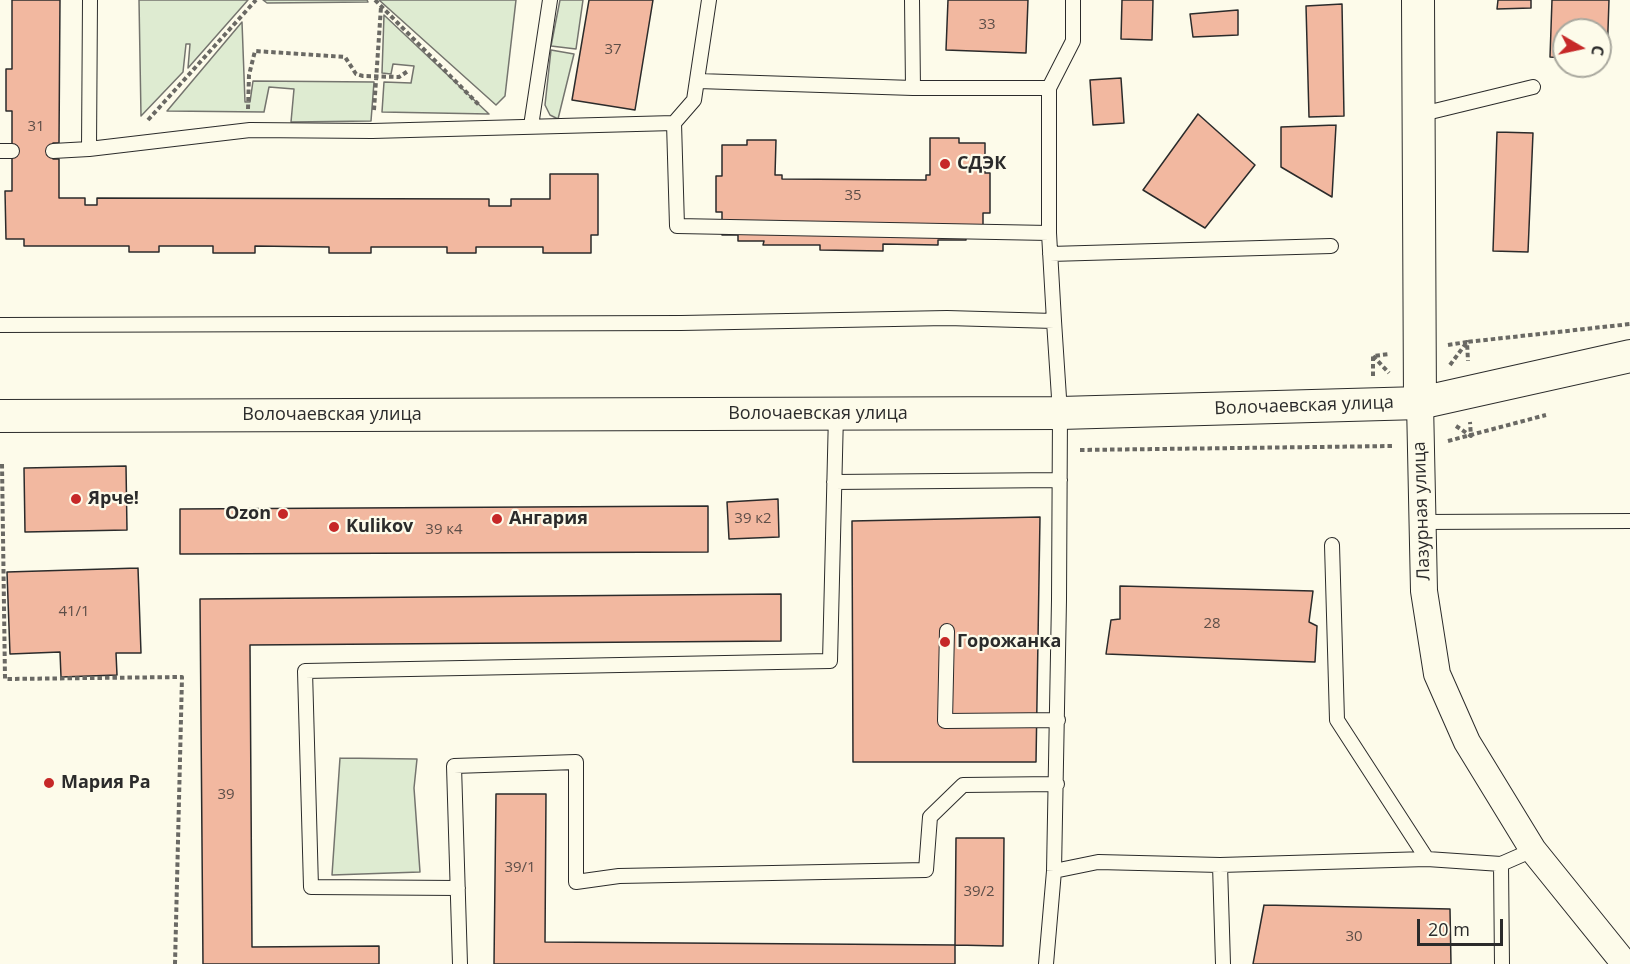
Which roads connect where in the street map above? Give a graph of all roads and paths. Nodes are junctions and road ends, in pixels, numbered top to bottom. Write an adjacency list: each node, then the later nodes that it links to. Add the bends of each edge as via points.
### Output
1 (90, 0): 23 (lane)
2 (256, 0): 18 (path)
3 (375, 0): 9 (path)
4 (550, 0): 19 (lane)
5 (709, 0): 12 (lane)
6 (912, 0): 14 (lane)
7 (1073, 0): 15 (lane, via 1072,41)
8 (1418, 0): 16 (street, Лазурная улица)
9 (381, 6): 11 (path); 20 (path)
10 (408, 71): 11 (path, via 399,77)
11 (377, 78): 21 (path, via 356,74 345,57 255,51 249,75); 22 (path)
12 (698, 81): 14 (lane); 17 (lane, via 694,100)
13 (1533, 87): 16 (lane)
14 (914, 88): 15 (lane)
15 (1049, 88): 25 (lane)
16 (1418, 115): 33 (street, Лазурная улица)
17 (675, 123): 19 (lane); 25 (lane, via 678,226)
18 (142, 126)
19 (531, 126): 20 (lane)
20 (501, 127): 22 (lane)
21 (249, 130): 22 (lane); 23 (lane)
22 (372, 131)
23 (89, 149): 24 (lane)
24 (53, 151)
25 (1049, 233): 27 (lane)
26 (1331, 246): 27 (lane)
27 (1050, 254): 28 (lane)
28 (1054, 321): 30 (lane, via 947,318 681,323); 35 (lane)
29 (1630, 324): 31 (path)
30 (0, 325)
31 (1467, 342)
32 (1630, 356): 33 (street, Волочаевская улица)
33 (1420, 403): 35 (street, Волочаевская улица); 38 (street, Лазурная улица)
34 (836, 414): 35 (street, Волочаевская улица); 37 (street, Волочаевская улица); 42 (lane)
35 (1060, 414): 39 (lane)
36 (1546, 415): 38 (path)
37 (0, 416)
38 (1420, 448): 39 (path, via 1377,445); 44 (street, Лазурная улица)
39 (1060, 451): 41 (lane)
40 (2, 464): 55 (path, via 5,679 182,677)
41 (1060, 480): 42 (lane); 47 (lane)
42 (834, 482): 54 (lane, via 830,661 305,671 311,887)
43 (1630, 521): 44 (lane)
44 (1422, 522): 49 (street, Лазурная улица, via 1424,591 1437,674 1467,742)
45 (1332, 545): 50 (lane, via 1337,720)
46 (947, 631): 47 (lane, via 945,721)
47 (1058, 720): 48 (lane)
48 (1057, 784): 53 (lane); 54 (lane, via 963,785 930,817 926,870 619,876 576,882 576,762 454,766)
49 (1533, 850): 51 (lane); 60 (street, Лазурная улица)
50 (1427, 859): 51 (lane); 52 (lane)
51 (1501, 864): 59 (lane)
52 (1220, 865): 53 (lane, via 1098,862); 58 (lane)
53 (1054, 870): 57 (lane)
54 (458, 888): 56 (lane)
55 (175, 964)
56 (460, 964)
57 (1046, 964)
58 (1223, 964)
59 (1502, 964)
60 (1625, 964)

